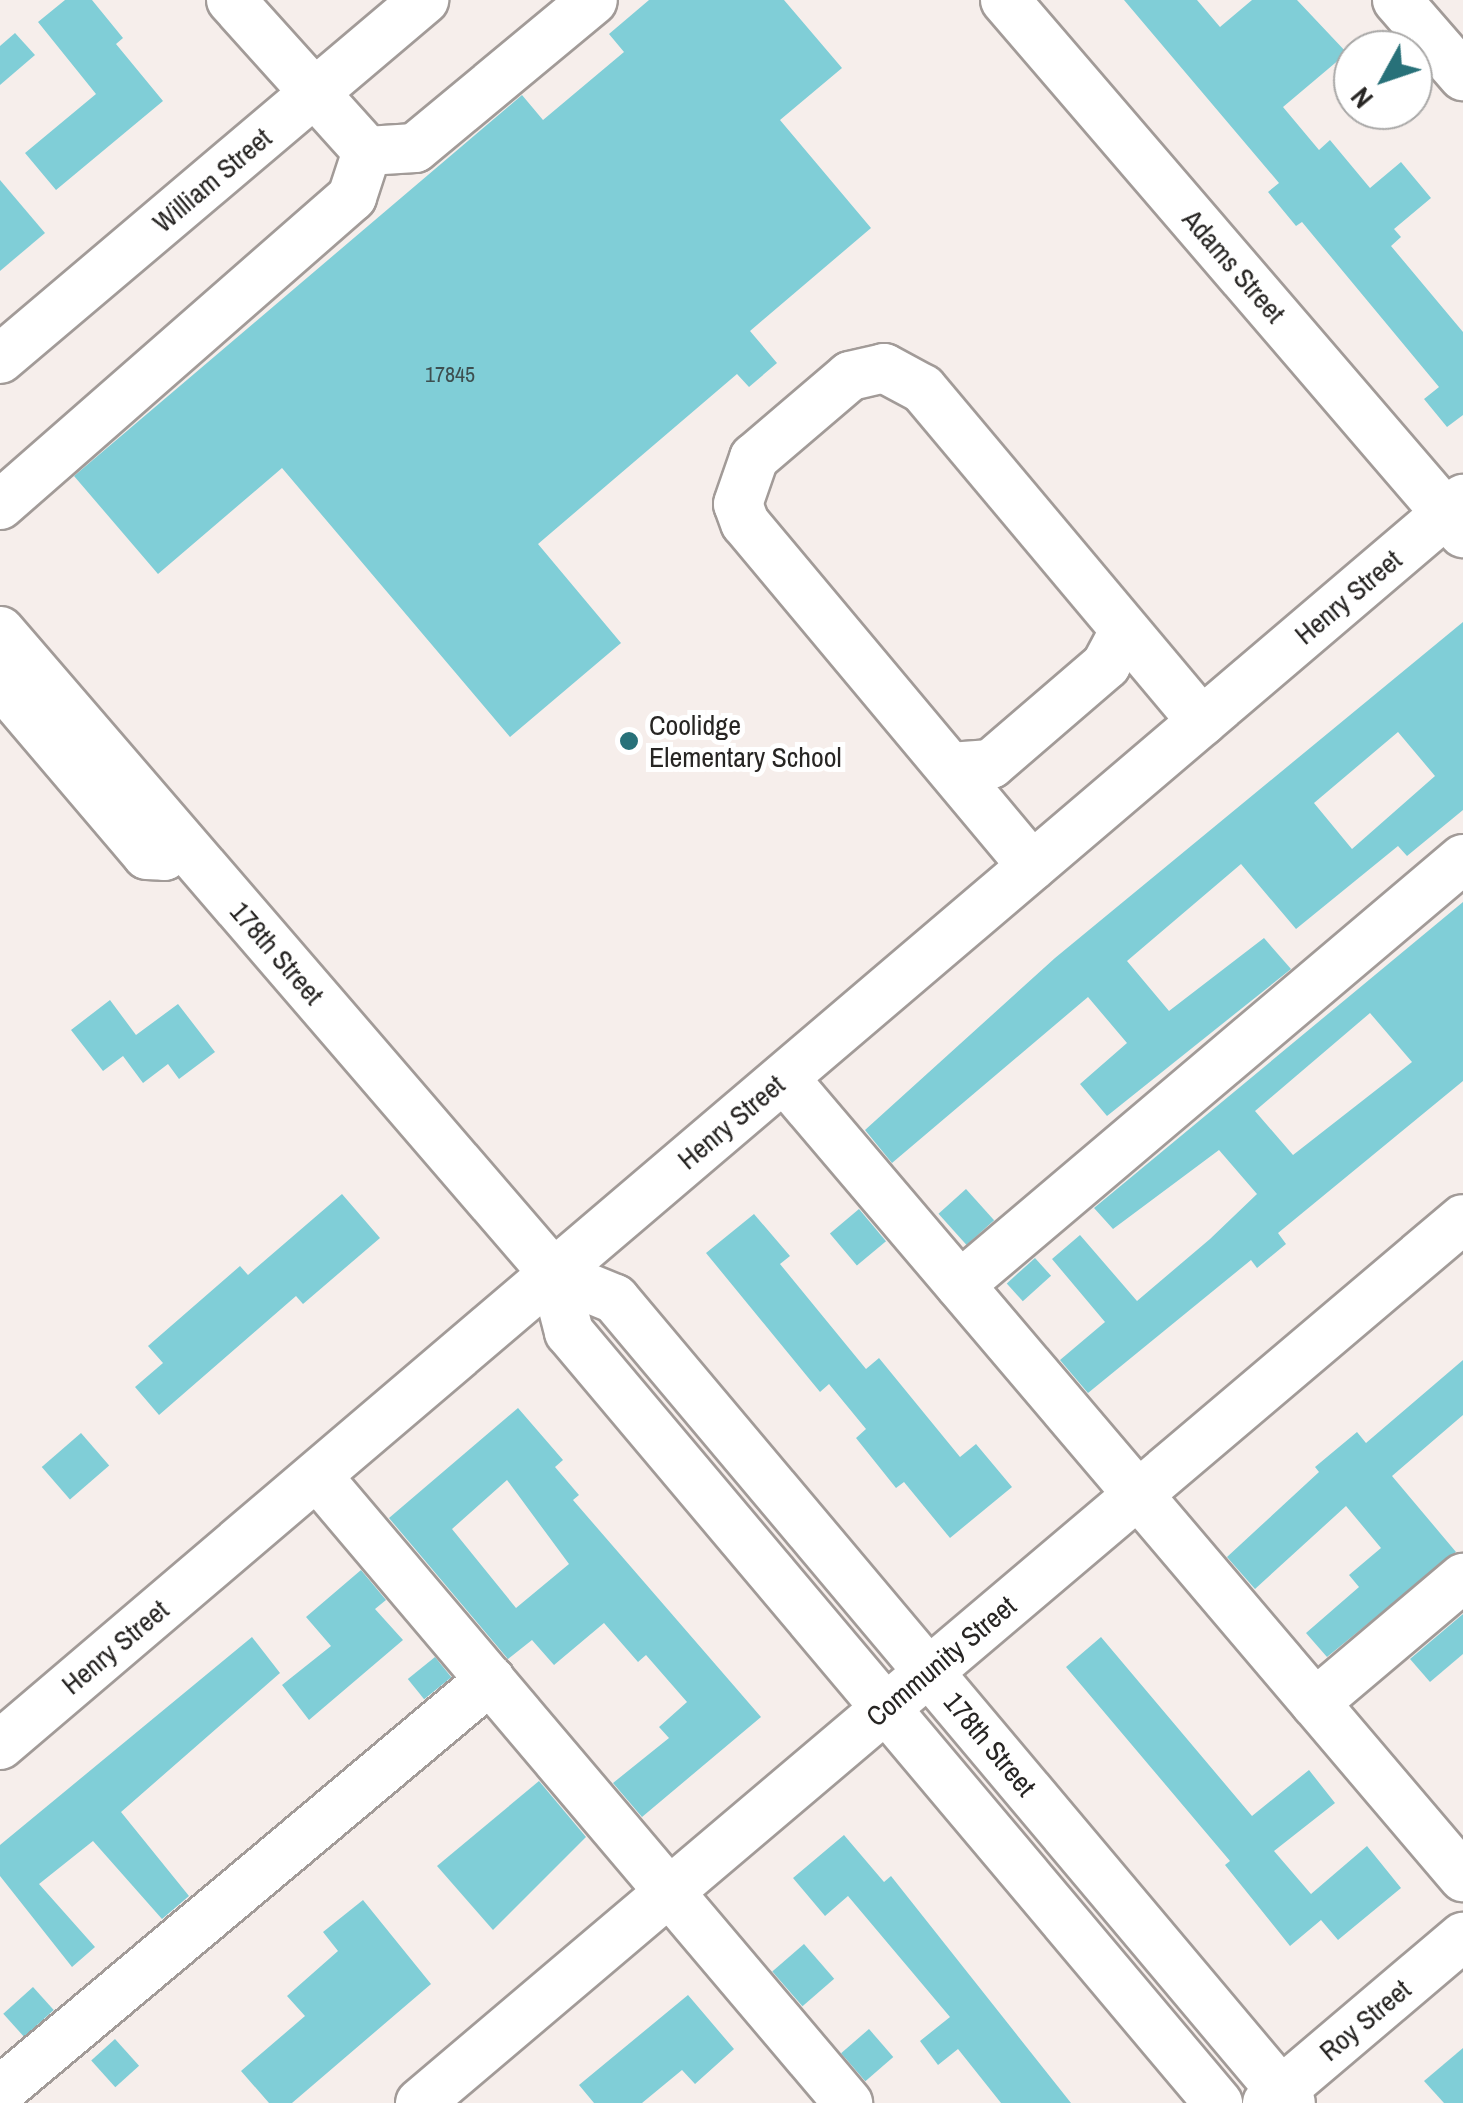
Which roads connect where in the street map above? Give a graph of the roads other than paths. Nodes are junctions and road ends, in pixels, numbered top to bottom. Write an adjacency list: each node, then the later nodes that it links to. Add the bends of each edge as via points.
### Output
1 (231, 0): 7 (street)
2 (424, 0): 7 (street, William Street)
3 (594, 0): 8 (street, via 415,148)
4 (1005, 0): 11 (street, Adams Street)
5 (1396, 0): 6 (street)
6 (1463, 76)
7 (310, 96): 8 (street); 9 (street, William Street)
8 (367, 151): 10 (street, via 352,198)
9 (0, 359)
10 (0, 505)
11 (1458, 515): 15 (street, Henry Street)
12 (1124, 631): 15 (street); 16 (street, via 1106,666 992,764); 16 (street, via 923,388 884,368 850,376 754,458 738,504 746,523)
13 (0, 632): 17 (street, 178th Street)
14 (0, 682): 17 (street, via 147,855 164,856)
15 (1202, 722): 19 (street, Henry Street)
16 (950, 767): 19 (street)
17 (181, 842): 22 (street, 178th Street)
18 (1463, 858): 23 (street)
19 (1032, 866): 20 (street, Henry Street)
20 (784, 1078): 22 (street, Henry Street); 23 (street)
21 (1463, 1219): 25 (street, Community Street)
22 (554, 1274): 24 (street, Henry Street); 27 (street, 178th Street, via 615,1299); 30 (street, 178th Street, via 569,1332)
23 (960, 1284): 25 (street)
24 (317, 1476): 28 (street); 31 (street, Henry Street)
25 (1138, 1494): 27 (street, Community Street); 29 (street)
26 (1463, 1578): 29 (street)
27 (928, 1671): 30 (street, Community Street); 36 (street, 178th Street)
28 (490, 1680): 33 (street); 35 (street)
29 (1316, 1703): 32 (street)
30 (886, 1708): 33 (street, Community Street); 39 (street, 178th Street)
31 (0, 1745)
32 (1463, 1878)
33 (669, 1892): 37 (street); 38 (street, Community Street)
34 (1463, 1937): 36 (street, Roy Street)
35 (0, 2091)
36 (1280, 2099)
37 (843, 2101)
38 (420, 2103)
39 (1218, 2103)

